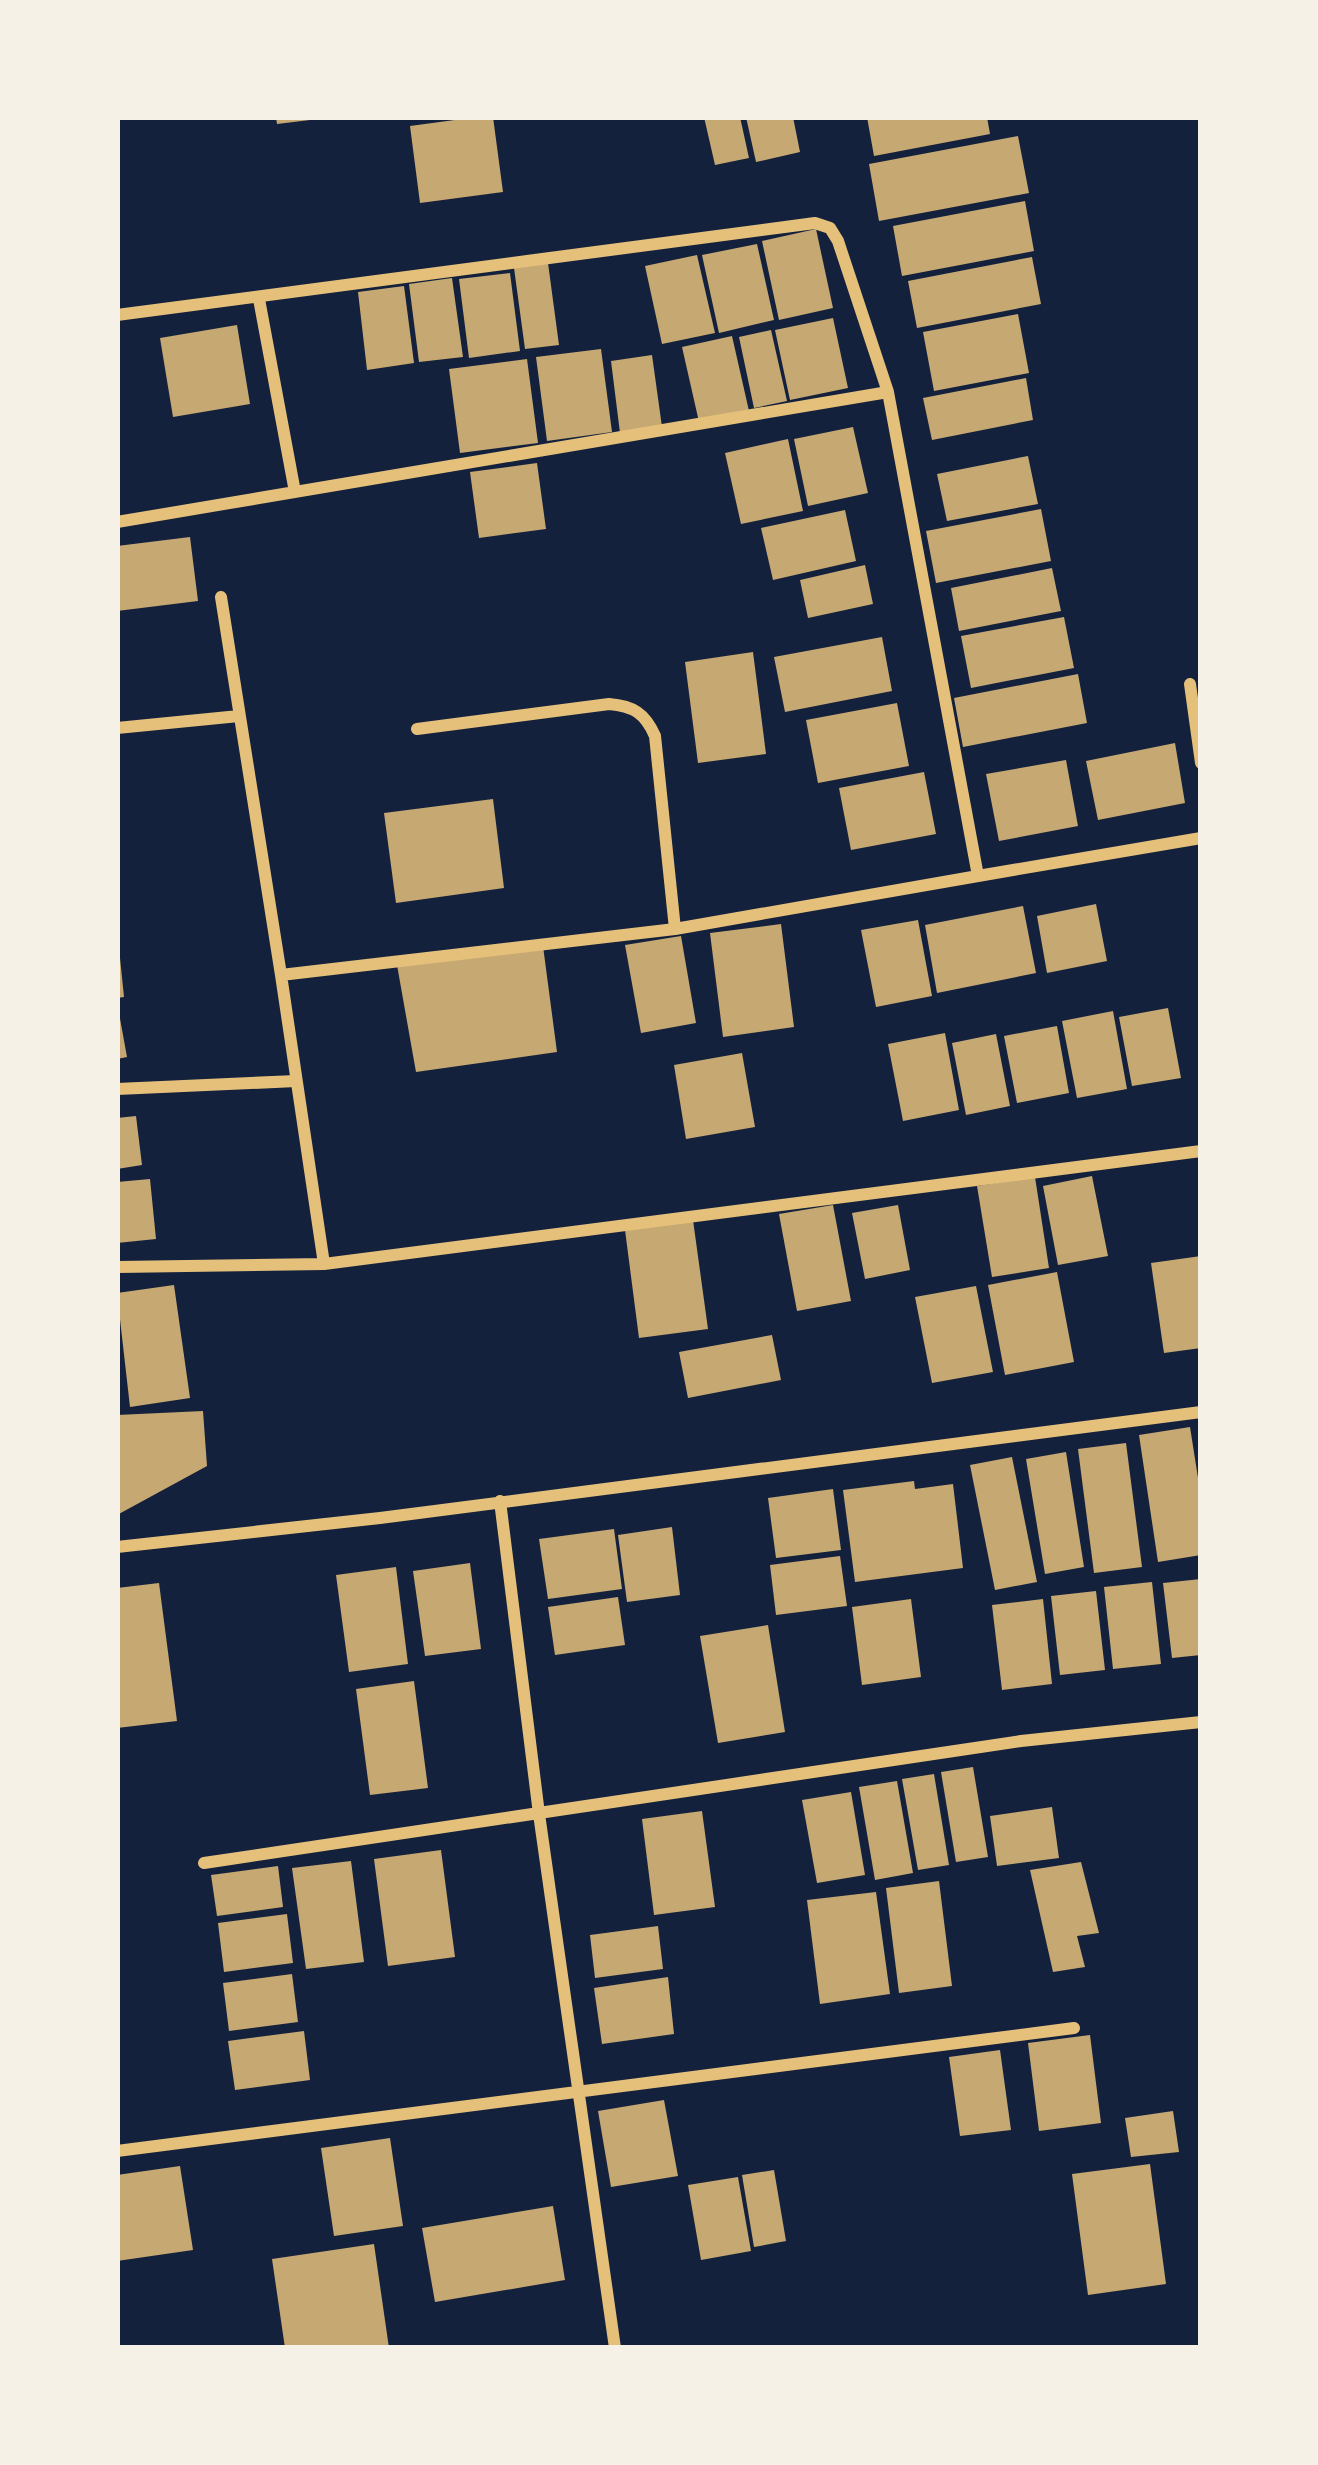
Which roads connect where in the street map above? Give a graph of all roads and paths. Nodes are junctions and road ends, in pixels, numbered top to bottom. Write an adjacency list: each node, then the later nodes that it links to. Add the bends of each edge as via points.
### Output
1 (259, 298): 2 (street); 3 (street, via 815,223 838,241); 4 (street)
2 (117, 315)
3 (888, 392): 4 (street); 13 (street)
4 (295, 492): 5 (street)
5 (117, 522)
6 (221, 597): 8 (street)
7 (1190, 684): 11 (street)
8 (239, 716): 9 (street); 15 (street)
9 (117, 728)
10 (417, 729): 14 (street, via 630,706 655,736)
11 (1201, 763)
12 (1201, 838): 13 (street)
13 (978, 876): 14 (street)
14 (675, 929): 15 (street)
15 (280, 975): 16 (street)
16 (296, 1081): 17 (street); 19 (street)
17 (117, 1089)
18 (1201, 1151): 19 (street)
19 (324, 1264): 20 (street)
20 (117, 1267)
21 (1201, 1412): 22 (street)
22 (500, 1501): 23 (street); 25 (street)
23 (117, 1547)
24 (1201, 1722): 25 (street)
25 (539, 1814): 26 (street); 28 (street)
26 (204, 1863)
27 (1074, 2028): 28 (street)
28 (576, 2092): 29 (street); 30 (street)
29 (117, 2151)
30 (614, 2348)

